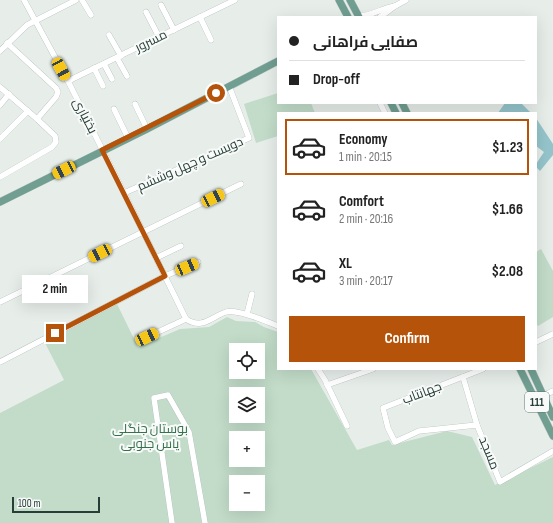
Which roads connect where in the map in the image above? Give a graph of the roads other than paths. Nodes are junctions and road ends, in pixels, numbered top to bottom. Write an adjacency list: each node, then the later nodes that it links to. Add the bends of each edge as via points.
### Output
1 (24, 0): 17 (street, بختیاری)
2 (76, 0): 17 (street)
3 (82, 0): 11 (street)
4 (235, 0): 16 (street, مسرور)
5 (339, 0): 12 (main road)
6 (350, 0): 13 (main road)
7 (406, 0): 9 (street)
8 (161, 5): 18 (street)
9 (395, 6): 14 (street); 15 (street)
10 (146, 12): 20 (street)
11 (91, 16)
12 (347, 16)
13 (358, 16)
14 (367, 16)
15 (381, 16)
16 (200, 17): 18 (street, مسرور); 21 (street)
17 (34, 21): 22 (street); 30 (street, بختیاری)
18 (174, 30): 20 (street, مسرور)
19 (109, 36): 24 (street)
20 (158, 37): 24 (street, مسرور)
21 (211, 40)
22 (7, 43): 23 (street); 39 (street, via 58,92)
23 (0, 51)
24 (119, 57): 26 (street, مسرور); 28 (street)
25 (277, 62): 33 (main road)
26 (104, 64): 27 (street, مسرور); 29 (street)
27 (94, 68): 30 (street, مسرور); 32 (street)
28 (127, 76)
29 (112, 79)
30 (68, 81): 43 (street, بختیاری)
31 (0, 86): 34 (street)
32 (103, 86)
33 (229, 86): 40 (main road); 46 (street, دویست و چهل وششم, via 249,138)
34 (9, 94): 36 (street); 38 (street)
35 (135, 104): 40 (street)
36 (0, 105)
37 (114, 109): 41 (street)
38 (28, 111): 39 (street); 42 (street)
39 (38, 118): 44 (street, via 55,136 56,142 52,147)
40 (147, 129): 41 (main road)
41 (128, 138): 43 (main road)
42 (0, 139)
43 (102, 150): 46 (street, بختیاری); 47 (main road)
44 (0, 177)
45 (241, 184): 48 (street)
46 (124, 193): 48 (street, بختیاری)
47 (0, 202)
48 (143, 232): 50 (street, بختیاری); 54 (street)
49 (181, 246): 50 (street)
50 (156, 258): 52 (street, بختیاری)
51 (198, 262): 52 (street)
52 (165, 276): 56 (street, بختیاری); 61 (street)
53 (252, 294): 55 (street)
54 (0, 302)
55 (247, 314): 56 (street, via 228,312 201,324 192,324); 57 (street)
56 (186, 319): 59 (street)
57 (277, 326)
58 (553, 334): 60 (street)
59 (147, 337)
60 (537, 342)
61 (0, 362)
62 (319, 370): 68 (street)
63 (370, 370): 68 (street)
64 (480, 370): 67 (street, جهانتاب)
65 (520, 370): 74 (main road, 111)
66 (531, 370): 70 (main road, 111)
67 (463, 377): 72 (street); 75 (street, جهانتاب, via 383,408)
68 (327, 385): 73 (street)
69 (553, 391): 70 (street)
70 (543, 396): 71 (main road, 111)
71 (553, 417)
72 (477, 425): 75 (street, مسجد, via 419,431); 76 (street, مسجد, via 500,482)
73 (347, 426)
74 (553, 436)
75 (394, 442)
76 (553, 452)
77 (172, 523): 78 (street, via 154,398 168,395 190,432)
78 (205, 523)

